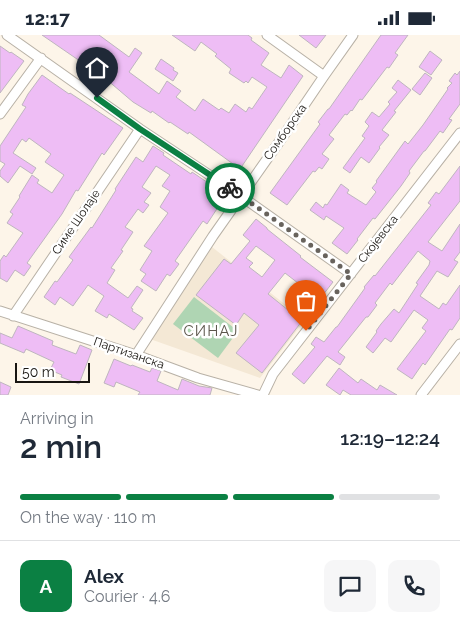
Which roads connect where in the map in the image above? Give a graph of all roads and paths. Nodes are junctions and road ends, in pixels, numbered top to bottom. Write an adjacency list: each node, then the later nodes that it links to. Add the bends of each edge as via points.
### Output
1 (7, 35): 4 (street)
2 (267, 35): 5 (street)
3 (353, 35): 5 (street, Сомборска)
4 (41, 58): 6 (street); 7 (street)
5 (324, 76): 9 (street, Сомборска)
6 (0, 115)
7 (140, 129): 9 (street); 12 (street, Симе Шолаје)
8 (460, 133): 10 (street, Скојевска)
9 (240, 196): 10 (street); 14 (street, Сомборска)
10 (351, 274): 16 (street, Скојевска, via 273,374)
11 (0, 311): 12 (street, Партизанска)
12 (13, 315): 14 (street, Партизанска)
13 (460, 344): 17 (street)
14 (136, 355): 15 (street, Партизанска, via 198,378)
15 (258, 395)
16 (263, 395)
17 (421, 395)

